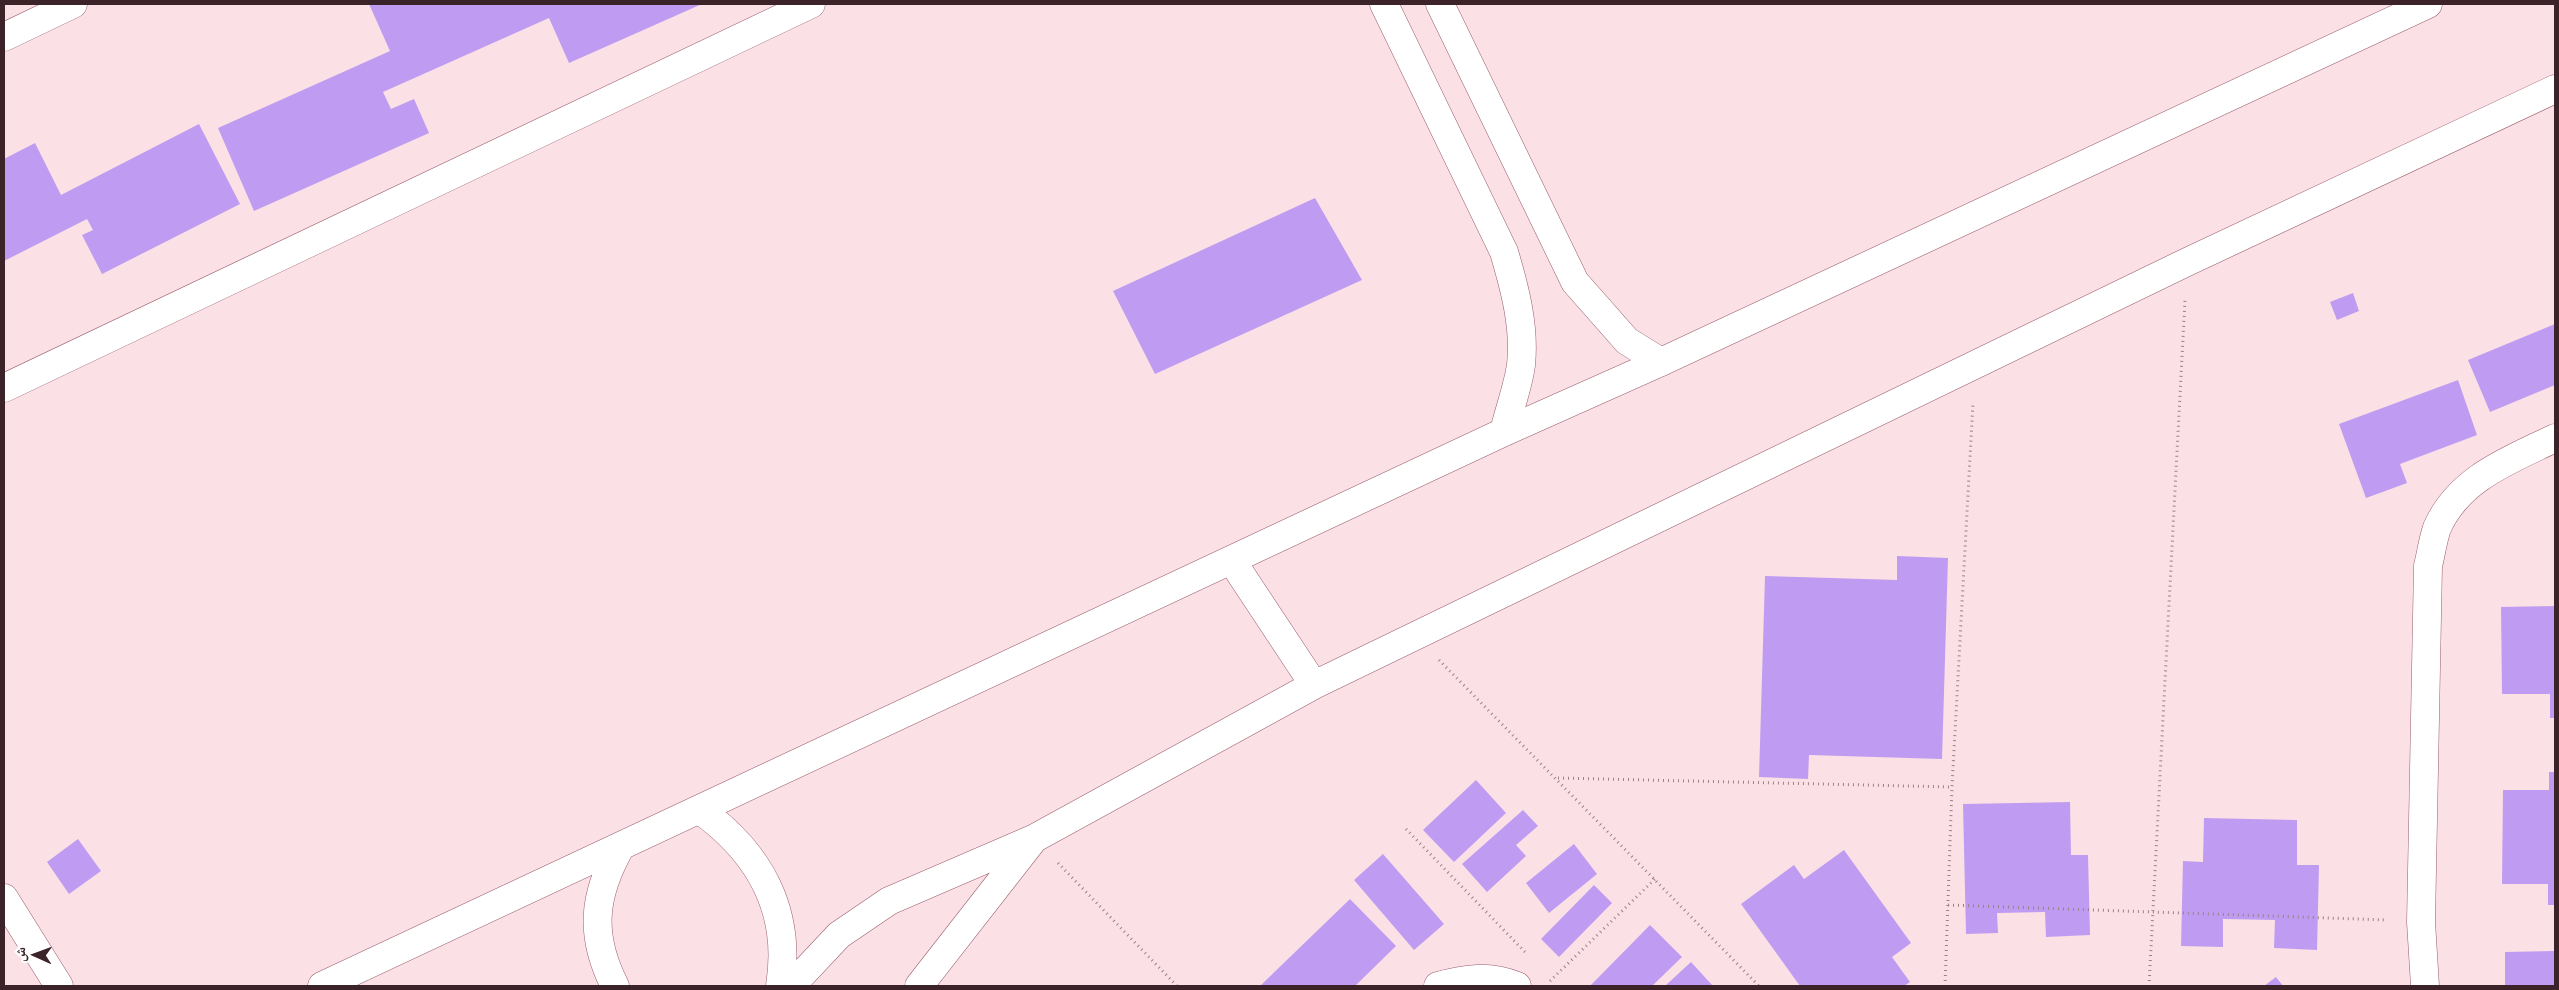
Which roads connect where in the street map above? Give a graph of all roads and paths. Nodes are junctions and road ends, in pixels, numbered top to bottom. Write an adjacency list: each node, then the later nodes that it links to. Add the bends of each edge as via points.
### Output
1 (73, 4): 6 (street)
2 (811, 4): 11 (street)
3 (1384, 4): 12 (street, via 1504,252 1515,289 1521,327 1521,366)
4 (1440, 4): 9 (street, via 1575,282 1627,341)
5 (2428, 4): 9 (street)
6 (4, 37)
7 (2555, 89): 8 (street)
8 (2187, 262): 10 (street); 26 (path)
9 (1661, 362): 12 (street)
10 (1975, 365): 15 (street); 18 (path)
11 (4, 388)
12 (1504, 432): 14 (street)
13 (2555, 438): 27 (street, via 2487,470 2458,495 2438,528 2428,566)
14 (1232, 561): 16 (street); 19 (street)
15 (1416, 636): 16 (street); 17 (path)
16 (1314, 685): 21 (street)
17 (1557, 778): 18 (path); 23 (path)
18 (1952, 787): 25 (path)
19 (700, 810): 22 (street); 34 (street, via 724,827 762,874 780,925 783,949)
20 (1406, 829): 28 (path)
21 (1035, 838): 35 (street, via 889,901 839,935); 36 (street); 37 (path)
22 (621, 846): 32 (street); 33 (street, via 608,869 600,894 597,920 599,946)
23 (1656, 879): 30 (path); 41 (path)
24 (4, 898): 31 (street)
25 (1948, 905): 26 (path); 42 (path)
26 (2152, 912): 27 (path); 43 (path)
27 (2421, 922): 44 (street)
28 (1531, 958)
29 (1545, 972): 30 (path)
30 (1552, 979): 40 (path)
31 (59, 986)
32 (322, 986)
33 (615, 986)
34 (780, 986)
35 (790, 986)
36 (919, 986)
37 (1178, 986)
38 (1438, 986): 39 (street, via 1465,978 1502,980)
39 (1517, 986)
40 (1544, 986)
41 (1759, 986)
42 (1945, 986)
43 (2149, 986)
44 (2425, 986)

